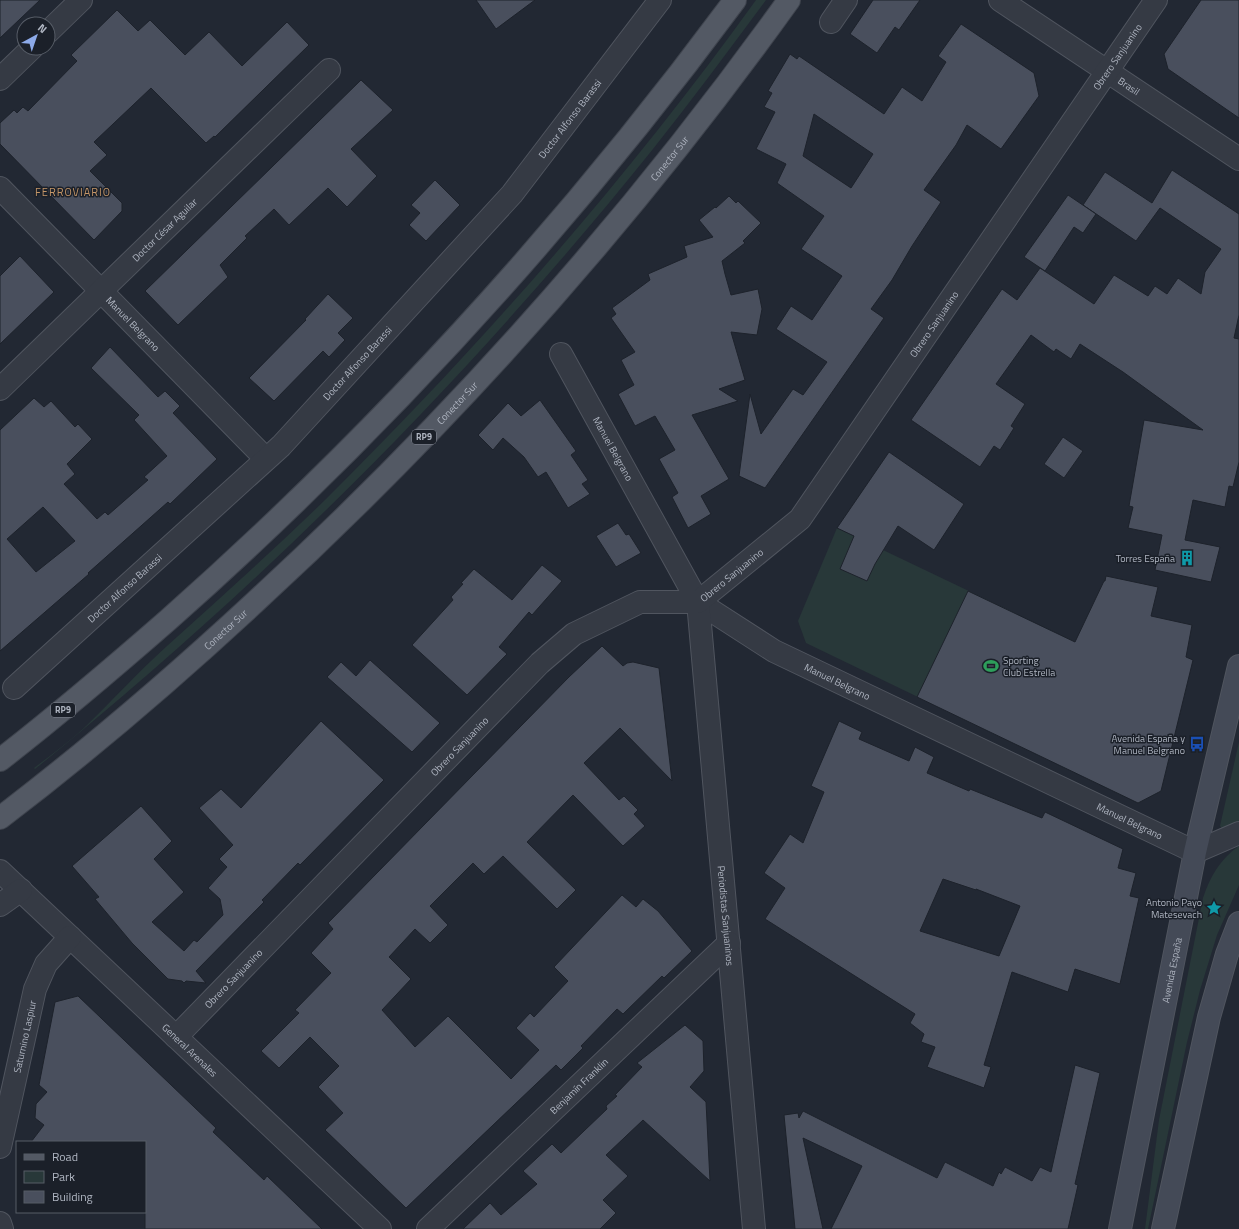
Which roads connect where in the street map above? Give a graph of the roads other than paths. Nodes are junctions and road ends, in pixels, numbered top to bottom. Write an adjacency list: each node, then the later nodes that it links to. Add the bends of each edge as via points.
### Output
1 (81, 0): 9 (street)
2 (660, 0): 19 (street, Doctor Alfonso Barassi, via 512,194)
3 (735, 0): 24 (main road, RP9, via 659,100 573,206 402,396 218,575 99,680)
4 (789, 0): 25 (main road, Conector Sur / RP9, via 718,96 628,208 520,334 422,439 278,582 211,643 91,746)
5 (846, 0): 8 (street)
6 (1000, 0): 12 (street, Brasil)
7 (1156, 0): 12 (street, Obrero Sanjuanino)
8 (831, 22)
9 (56, 24)
10 (24, 56): 13 (street)
11 (329, 70): 16 (street, Doctor César Aguilar)
12 (1107, 71): 14 (street, Brasil); 20 (street, Obrero Sanjuanino, via 800,519)
13 (0, 79)
14 (1239, 159)
15 (0, 188): 16 (street, Manuel Belgrano)
16 (101, 291): 18 (street, Doctor César Aguilar); 19 (street, Manuel Belgrano)
17 (561, 354): 20 (street, Manuel Belgrano)
18 (0, 389)
19 (266, 460): 23 (street, Doctor Alfonso Barassi)
20 (698, 602): 27 (street, Manuel Belgrano, via 774,651); 33 (street, Periodistas Sanjuaninos); 34 (street, Obrero Sanjuanino, via 640,602 574,634 540,663)
21 (1239, 667): 22 (street); 27 (main road, Avenida España)
22 (1239, 672)
23 (14, 688)
24 (0, 760)
25 (0, 818)
26 (1239, 833): 27 (street)
27 (1195, 852): 41 (main road, Avenida España)
28 (0, 871): 29 (street, General Arenales)
29 (21, 890): 30 (street); 32 (street, General Arenales)
30 (0, 905)
31 (1239, 923): 42 (main road, via 1227,954 1209,1017)
32 (70, 937): 34 (street, General Arenales); 35 (street, Saturnino Laspiur, via 46,964 35,989)
33 (728, 943): 39 (street, Benjamín Franklin); 40 (street, Periodistas Sanjuaninos)
34 (176, 1037): 38 (street, General Arenales)
35 (0, 1147)
36 (0, 1223): 37 (street)
37 (2, 1229)
38 (380, 1229)
39 (428, 1229)
40 (754, 1229)
41 (1120, 1229)
42 (1163, 1229)

